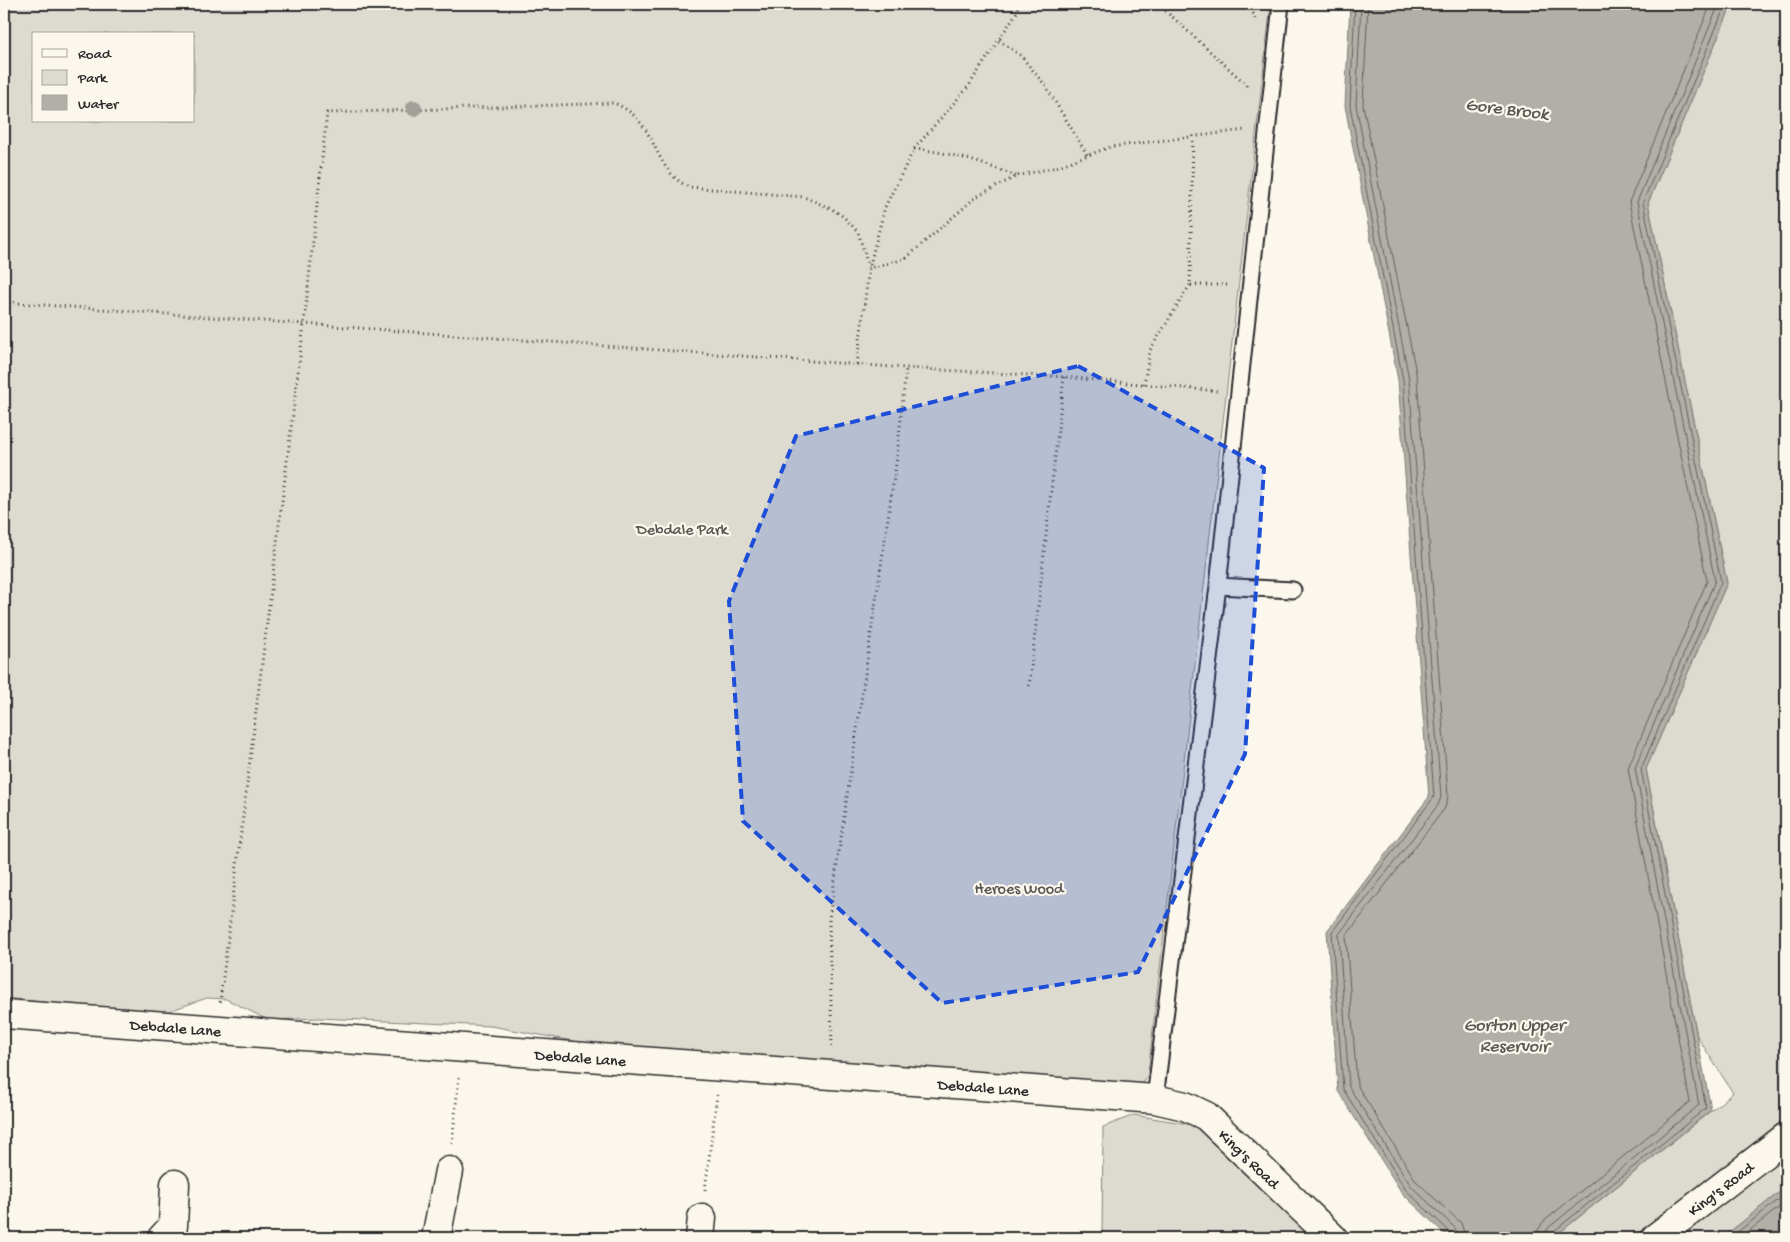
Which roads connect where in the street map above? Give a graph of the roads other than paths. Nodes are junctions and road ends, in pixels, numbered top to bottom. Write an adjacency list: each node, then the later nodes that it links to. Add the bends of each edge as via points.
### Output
1 (1281, 4): 2 (lane)
2 (1218, 586): 3 (lane); 5 (lane)
3 (1294, 590)
4 (4, 1014): 5 (street, Debdale Lane)
5 (1155, 1099): 11 (street, King's Road, via 1185,1106 1206,1116)
6 (1786, 1137): 12 (street, King's Road)
7 (449, 1171): 10 (street)
8 (175, 1184): 9 (street, via 173,1226)
9 (162, 1238)
10 (436, 1238)
11 (1333, 1238)
12 (1654, 1238)

